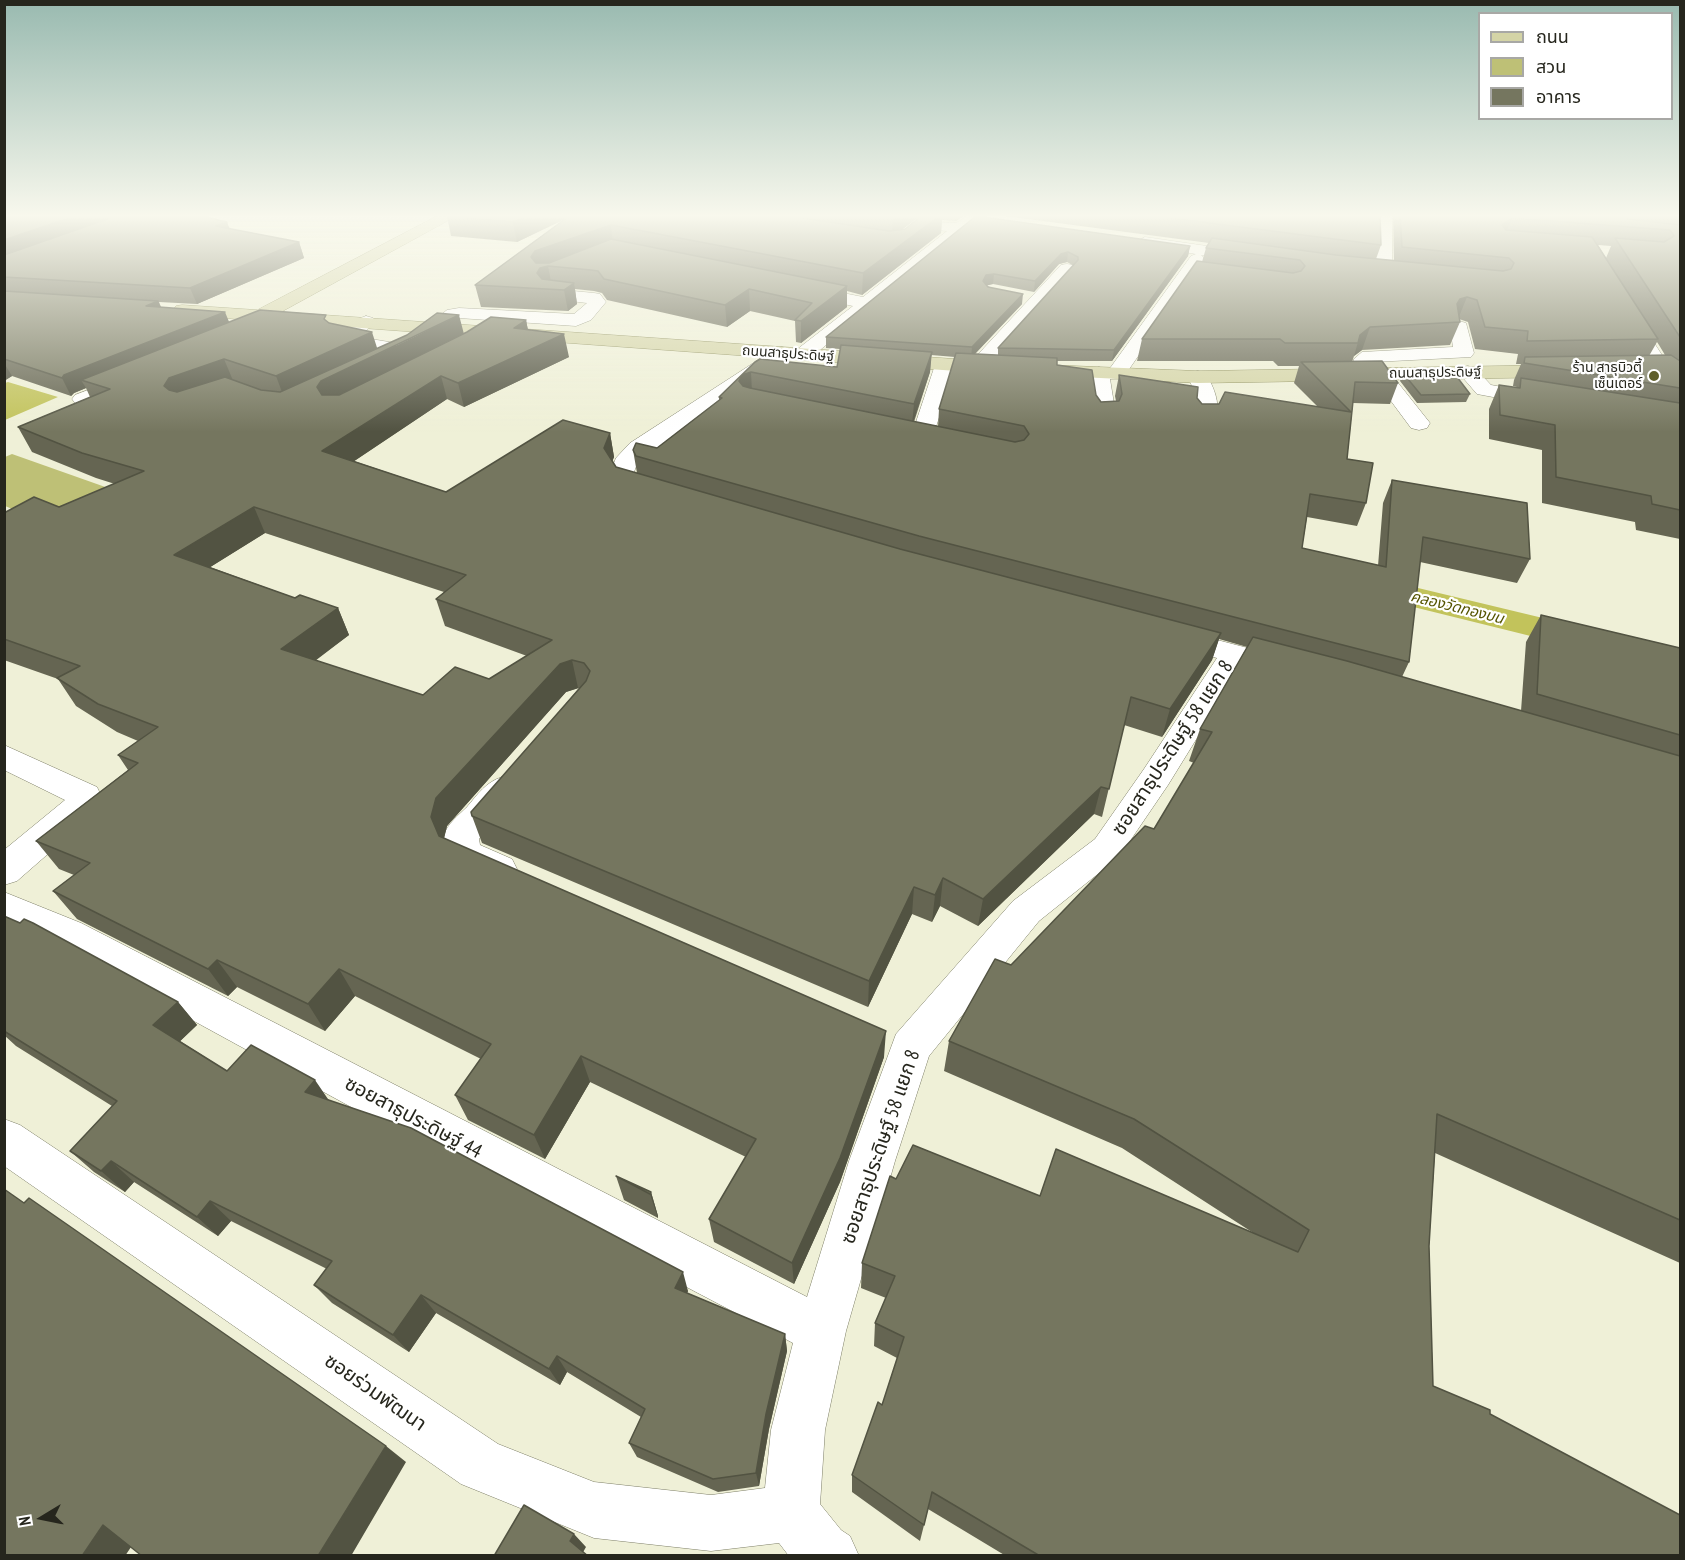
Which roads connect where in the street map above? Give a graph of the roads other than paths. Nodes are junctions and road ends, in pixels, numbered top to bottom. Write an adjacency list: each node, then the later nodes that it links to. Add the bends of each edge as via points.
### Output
1 (279, 287): 14 (main road)
2 (319, 287): 15 (main road)
3 (330, 287): 16 (main road, via 321,297 321,306)
4 (790, 287): 13 (street)
5 (886, 287): 13 (street)
6 (1051, 287): 12 (street)
7 (1176, 287): 31 (street)
8 (552, 294): 17 (street, via 594,298 597,302 576,320 459,313)
9 (1614, 295): 27 (street)
10 (246, 296): 14 (main road, ถนนสาธุประดิษฐ์, via 164,309)
11 (1016, 296): 12 (street)
12 (1039, 300): 24 (street)
13 (866, 303): 22 (street)
14 (232, 314): 15 (main road, ถนนสาธุประดิษฐ์)
15 (268, 316): 16 (main road, ถนนสาธุประดิษฐ์); 20 (street)
16 (366, 322): 17 (main road, ถนนสาธุประดิษฐ์); 25 (street, via 344,340 406,352)
17 (435, 327): 19 (main road, ถนนสาธุประดิษฐ์)
18 (1459, 327): 32 (street, via 1464,353 1369,356 1364,358)
19 (492, 331): 21 (street); 22 (main road, ถนนสาธุประดิษฐ์)
20 (247, 333)
21 (465, 349)
22 (792, 354): 23 (main road, ถนนสาธุประดิษฐ์); 41 (street, via 627,458 622,472 629,485)
23 (945, 365): 24 (main road, ถนนสาธุประดิษฐ์); 40 (street, via 932,439)
24 (977, 367): 31 (main road, ถนนสาธุประดิษฐ์)
25 (372, 368)
26 (1639, 370): 27 (main road)
27 (1671, 370): 34 (street)
28 (1581, 371): 29 (main road, ถนนสาธุประดิษฐ์)
29 (1468, 372): 32 (main road, ถนนสาธุประดิษฐ์); 36 (street, via 1484,390)
30 (148, 373): 35 (street)
31 (1108, 374): 33 (main road, ถนนสาธุประดิษฐ์); 37 (street)
32 (1370, 374): 33 (main road, ถนนสาธุประดิษฐ์); 39 (street)
33 (1198, 377): 38 (street, via 1206,395)
34 (1680, 382)
35 (82, 399)
36 (1558, 403)
37 (1105, 416)
38 (1205, 418)
39 (1419, 423)
40 (900, 432)
41 (672, 498)
42 (1144, 630): 43 (street)
43 (1234, 654): 44 (street); 51 (street, ซอยสาธุประดิษฐ์ 58 แยก 8, via 1107,848 1026,911 895,1040 872,1161)
44 (1312, 675)
45 (4, 756): 47 (street, via 85,796 86,802)
46 (526, 762): 48 (street, via 461,836 463,853)
47 (4, 871)
48 (534, 884)
49 (4, 906): 51 (street, ซอยสาธุประดิษฐ์ 44, via 68,934)
50 (4, 1140): 52 (street, ซอยร่วมพัฒนา, via 480,1465 594,1510 711,1523)
51 (821, 1331): 52 (street, ซอยสาธุประดิษฐ์ 58 แยก 8, via 798,1430)
52 (815, 1544)

